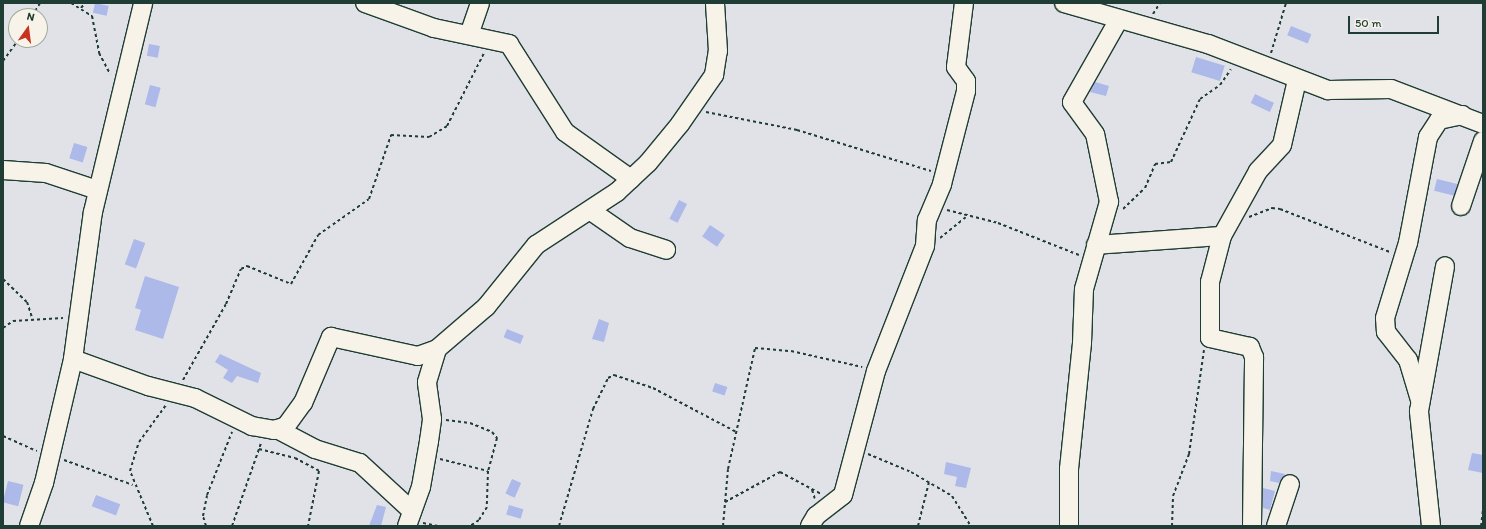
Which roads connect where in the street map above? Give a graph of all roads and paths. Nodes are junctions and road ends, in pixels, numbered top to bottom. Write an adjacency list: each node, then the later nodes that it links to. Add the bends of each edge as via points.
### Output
1 (71, 3): 10 (path)
2 (85, 3): 10 (path)
3 (143, 3): 19 (street)
4 (365, 3): 12 (street, via 404,20)
5 (480, 3): 12 (street)
6 (715, 3): 20 (street, via 718,51 714,75)
7 (964, 3): 25 (street, via 956,67 967,87)
8 (1064, 3): 11 (street)
9 (1286, 3): 17 (path)
10 (81, 8): 19 (path, via 94,20 99,53)
11 (1118, 21): 15 (street); 32 (street, via 1072,102 1097,138 1099,166 1108,195)
12 (469, 35): 13 (street)
13 (490, 39): 26 (street, via 509,44 516,51 546,106 565,132); 47 (path, via 450,122 429,137 391,135 369,199 318,235 291,284 247,266 242,269 226,304)
14 (12, 48): 16 (path)
15 (1240, 54): 17 (street); 32 (path, via 1220,84 1200,99 1171,162 1157,162 1145,188 1135,201)
16 (3, 61)
17 (1269, 70): 18 (street)
18 (1297, 80): 21 (street, via 1333,91 1391,89); 33 (street, via 1282,145 1258,171)
19 (120, 88): 27 (street)
20 (692, 109): 25 (path, via 797,130); 26 (street)
21 (1462, 115): 22 (street); 37 (street, via 1438,120 1428,137 1426,162 1416,194)
22 (1483, 124)
23 (1483, 142): 28 (street)
24 (3, 170): 27 (street, via 46,173)
25 (944, 173): 29 (street)
26 (631, 179): 30 (street)
27 (97, 190): 40 (street)
28 (1460, 206)
29 (930, 208): 31 (path); 34 (street)
30 (591, 211): 35 (street, via 630,238); 44 (street, via 536,245 486,307)
31 (966, 216): 34 (path); 36 (path)
32 (1106, 218): 36 (street)
33 (1226, 230): 36 (street); 37 (path, via 1275,208); 43 (street, via 1211,275)
34 (925, 246): 46 (street)
35 (666, 250)
36 (1093, 252): 77 (street, via 1082,308)
37 (1404, 256): 48 (street, via 1385,328 1408,360)
38 (1445, 266): 48 (street)
39 (3, 279): 41 (path, via 27,302)
40 (80, 317): 41 (path); 45 (street)
41 (33, 320): 42 (path, via 13,321)
42 (3, 328)
43 (1210, 330): 78 (path, via 1203,354 1190,454 1172,503); 79 (street, via 1212,339 1253,350 1255,420)
44 (437, 349): 49 (street, via 427,382); 51 (street, via 418,356 331,337 303,403 286,426)
45 (73, 359): 47 (street); 56 (street)
46 (876, 371): 52 (path, via 791,351 754,348); 54 (street)
47 (176, 393): 50 (street); 61 (path, via 135,450 130,471)
48 (1420, 400): 81 (street)
49 (432, 419): 57 (street); 58 (path, via 464,422 492,432 497,438)
50 (238, 420): 51 (street); 68 (path, via 207,495 203,516)
51 (272, 429): 55 (path); 65 (street, via 315,449 360,463)
52 (736, 432): 63 (path); 72 (path, via 653,388 614,375 608,378 593,409)
53 (3, 436): 56 (path)
54 (857, 448): 59 (path); 62 (street)
55 (259, 449): 69 (path); 70 (path, via 295,458 319,471)
56 (51, 456): 61 (path); 66 (street)
57 (426, 457): 58 (path); 65 (street)
58 (488, 471): 71 (path, via 487,507 479,520)
59 (929, 482): 75 (path); 76 (path, via 958,502)
60 (1290, 484): 80 (street)
61 (134, 486): 67 (path, via 144,498)
62 (839, 500): 63 (path, via 782,472); 74 (street, via 816,516)
63 (725, 502): 73 (path)
64 (1483, 509): 82 (path)
65 (410, 519)
66 (36, 521)
67 (153, 526)
68 (206, 526)
69 (232, 526)
70 (308, 526)
71 (470, 526)
72 (559, 526)
73 (723, 526)
74 (810, 526)
75 (918, 526)
76 (971, 526)
77 (1068, 526)
78 (1172, 526)
79 (1252, 526)
80 (1276, 526)
81 (1431, 526)
82 (1481, 526)

